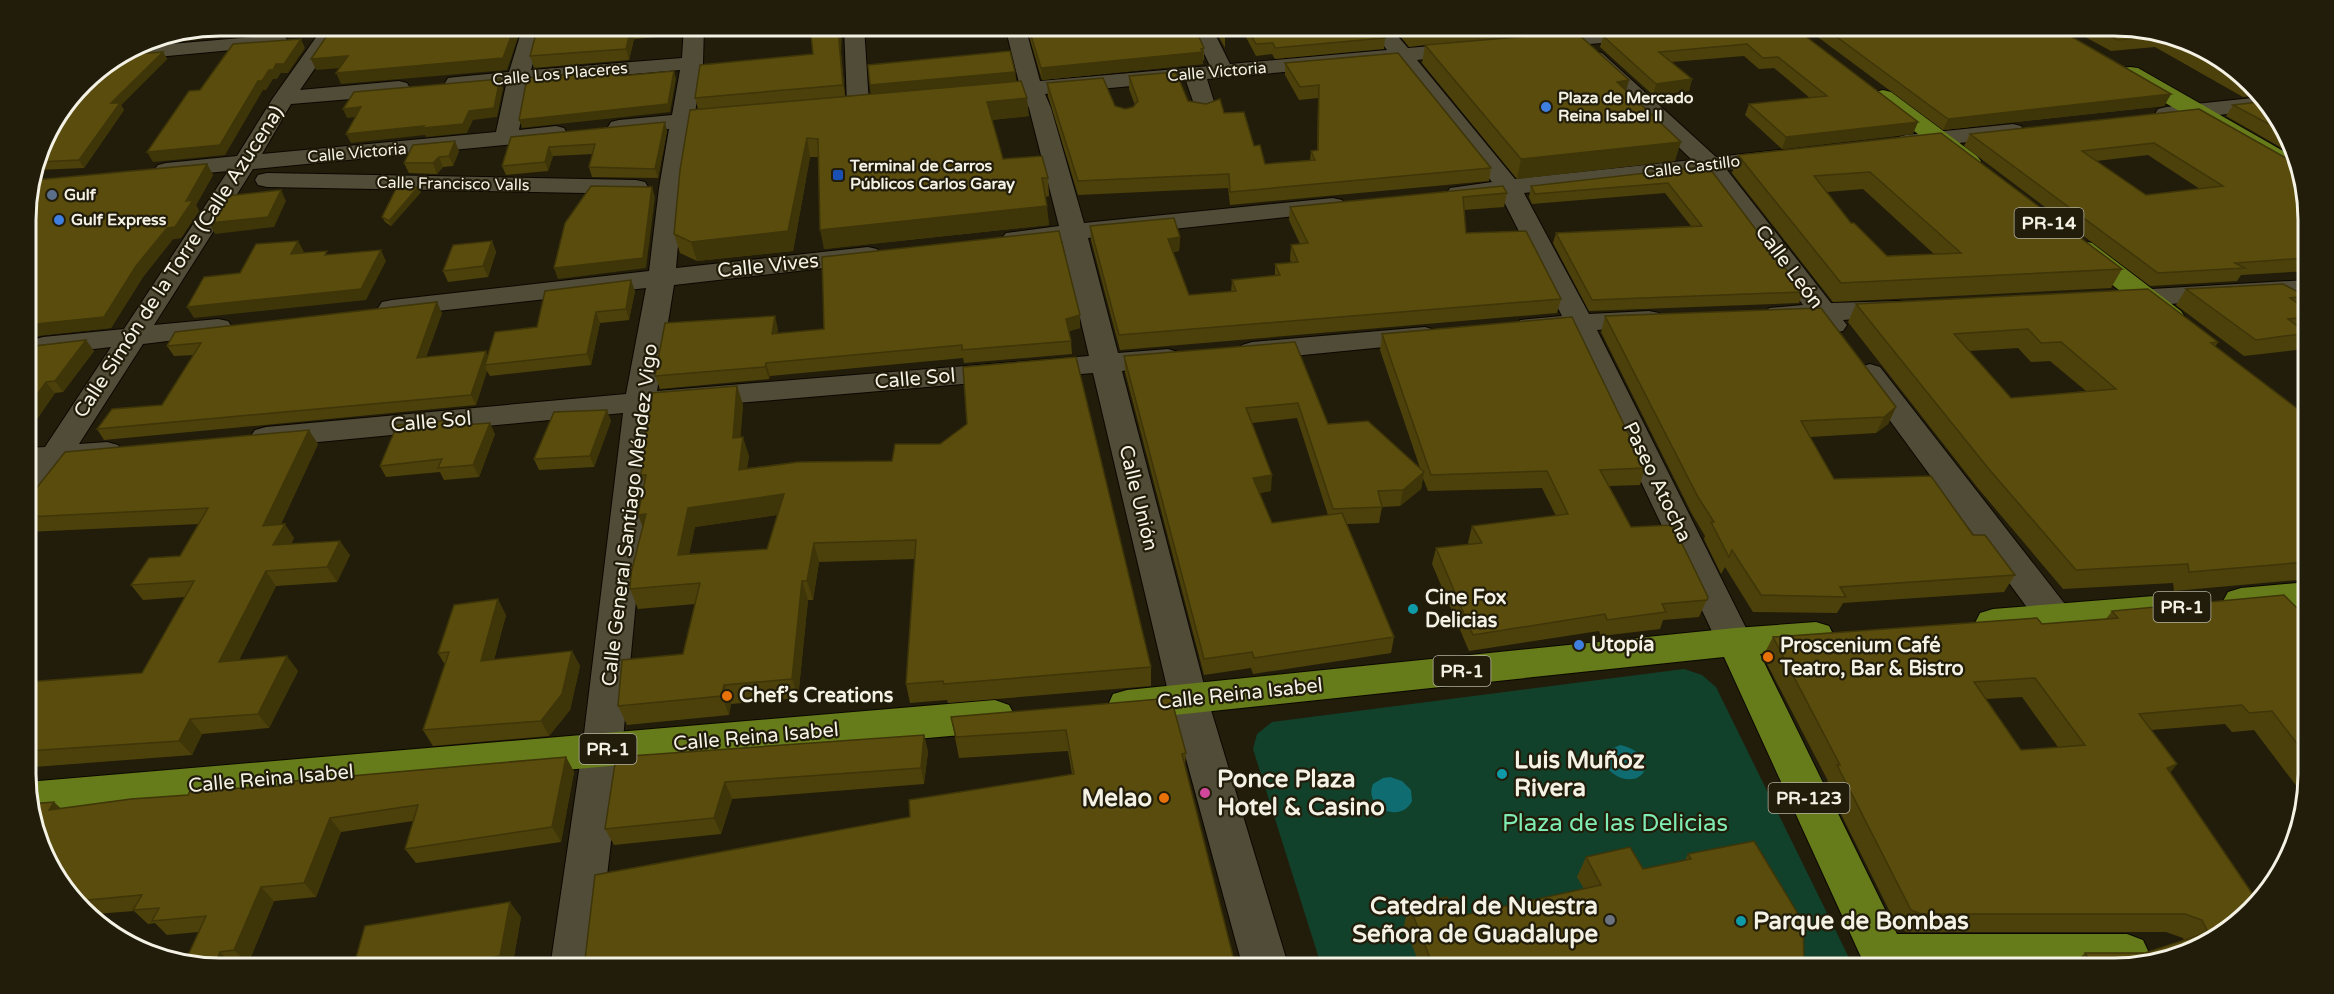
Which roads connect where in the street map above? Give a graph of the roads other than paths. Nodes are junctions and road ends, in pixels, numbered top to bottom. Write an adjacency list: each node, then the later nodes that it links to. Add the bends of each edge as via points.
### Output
1 (305, 36): 13 (street)
2 (333, 36): 24 (street, Calle Simón de la Torre (Calle Azucena))
3 (530, 36): 19 (street)
4 (693, 36): 15 (street, Calle General Santiago Méndez Vigo)
5 (855, 36): 27 (street)
6 (1018, 36): 22 (street, Calle Unión)
7 (1206, 36): 17 (street)
8 (1388, 36): 14 (street, Paseo Atocha)
9 (1552, 36): 11 (street)
10 (1573, 36): 42 (street, Calle León)
11 (1519, 44)
12 (1484, 47): 14 (street, Calle Victoria)
13 (146, 52)
14 (1404, 55): 17 (street, Calle Victoria); 48 (street, Paseo Atocha)
15 (692, 63): 19 (street, Calle Los Placeres); 34 (street, Calle General Santiago Méndez Vigo)
16 (2116, 65): 31 (main road)
17 (1223, 71): 18 (street, Calle Victoria)
18 (1195, 73): 20 (street, Calle Victoria); 30 (street)
19 (518, 78): 24 (street, Calle Los Placeres); 38 (street)
20 (1113, 81): 22 (street, Calle Victoria); 26 (street)
21 (1863, 82): 39 (main road)
22 (1031, 88): 23 (street, Calle Victoria); 51 (street, Calle Unión)
23 (962, 95)
24 (284, 98): 44 (street, Calle Simón de la Torre (Calle Azucena))
25 (881, 102): 27 (street)
26 (1121, 102)
27 (858, 104): 29 (street)
28 (2257, 104): 31 (street)
29 (835, 106)
30 (1205, 108)
31 (2195, 111): 33 (street); 43 (main road)
32 (753, 114): 34 (street)
33 (2149, 116)
34 (682, 120): 36 (street); 47 (street, Calle General Santiago Méndez Vigo)
35 (2032, 128): 39 (street)
36 (600, 129)
37 (576, 131): 38 (street, Calle Victoria)
38 (506, 139): 44 (street, Calle Victoria)
39 (1939, 139): 40 (street); 46 (main road)
40 (1882, 145)
41 (1802, 155): 42 (street, Calle Castillo)
42 (1711, 165): 48 (street, Calle Castillo); 61 (street, Calle León)
43 (2289, 165)
44 (240, 171): 45 (street, Calle Victoria); 47 (street, Calle Francisco Valls); 69 (street, Calle Simón de la Torre (Calle Azucena))
45 (151, 172)
46 (1986, 175)
47 (671, 188): 55 (street, Calle General Santiago Méndez Vigo)
48 (1510, 189): 49 (street); 64 (street, Paseo Atocha)
49 (1439, 195)
50 (1357, 203): 51 (street)
51 (1073, 231): 53 (street); 71 (street, Calle Unión)
52 (2061, 232): 57 (main road, PR-14)
53 (991, 241)
54 (898, 252): 55 (street, Calle Vives)
55 (662, 277): 60 (street, Calle Vives); 72 (street, Calle General Santiago Méndez Vigo)
56 (2298, 289): 57 (street)
57 (2146, 297): 58 (street); 67 (main road, PR-14)
58 (2086, 300)
59 (1919, 308): 61 (street)
60 (368, 310)
61 (1824, 313): 62 (street); 77 (street, Calle León)
62 (1754, 315)
63 (1672, 318): 64 (street)
64 (1579, 322): 66 (street); 80 (street, Paseo Atocha)
65 (238, 325): 69 (street)
66 (1508, 328)
67 (2191, 332)
68 (1449, 333): 71 (street, Calle Sol)
69 (132, 337): 70 (street); 75 (street, Calle Simón de la Torre (Calle Azucena))
70 (36, 347)
71 (1104, 364): 72 (street, Calle Sol); 81 (street, Calle Unión)
72 (640, 402): 73 (street, Calle Sol); 84 (street, Calle General Santiago Méndez Vigo)
73 (234, 440)
74 (138, 449): 75 (street)
75 (40, 458)
76 (2298, 597): 77 (main road, PR-1)
77 (2055, 618): 78 (main road, PR-1)
78 (1965, 625)
79 (1850, 633): 80 (main road, Calle Reina Isabel / PR-1)
80 (1735, 642): 81 (main road, Calle Reina Isabel / PR-1); 89 (main road, PR-123)
81 (1189, 700): 82 (main road, Calle Reina Isabel / PR-1); 88 (street, Calle Unión)
82 (1095, 708)
83 (1025, 714): 84 (main road, Calle Reina Isabel / PR-1)
84 (602, 750): 85 (main road, Calle Reina Isabel / PR-1); 87 (street, Calle General Santiago Méndez Vigo)
85 (38, 799)
86 (2141, 956): 90 (main road)
87 (574, 958)
88 (1263, 958)
89 (1885, 958)
90 (2026, 958)

